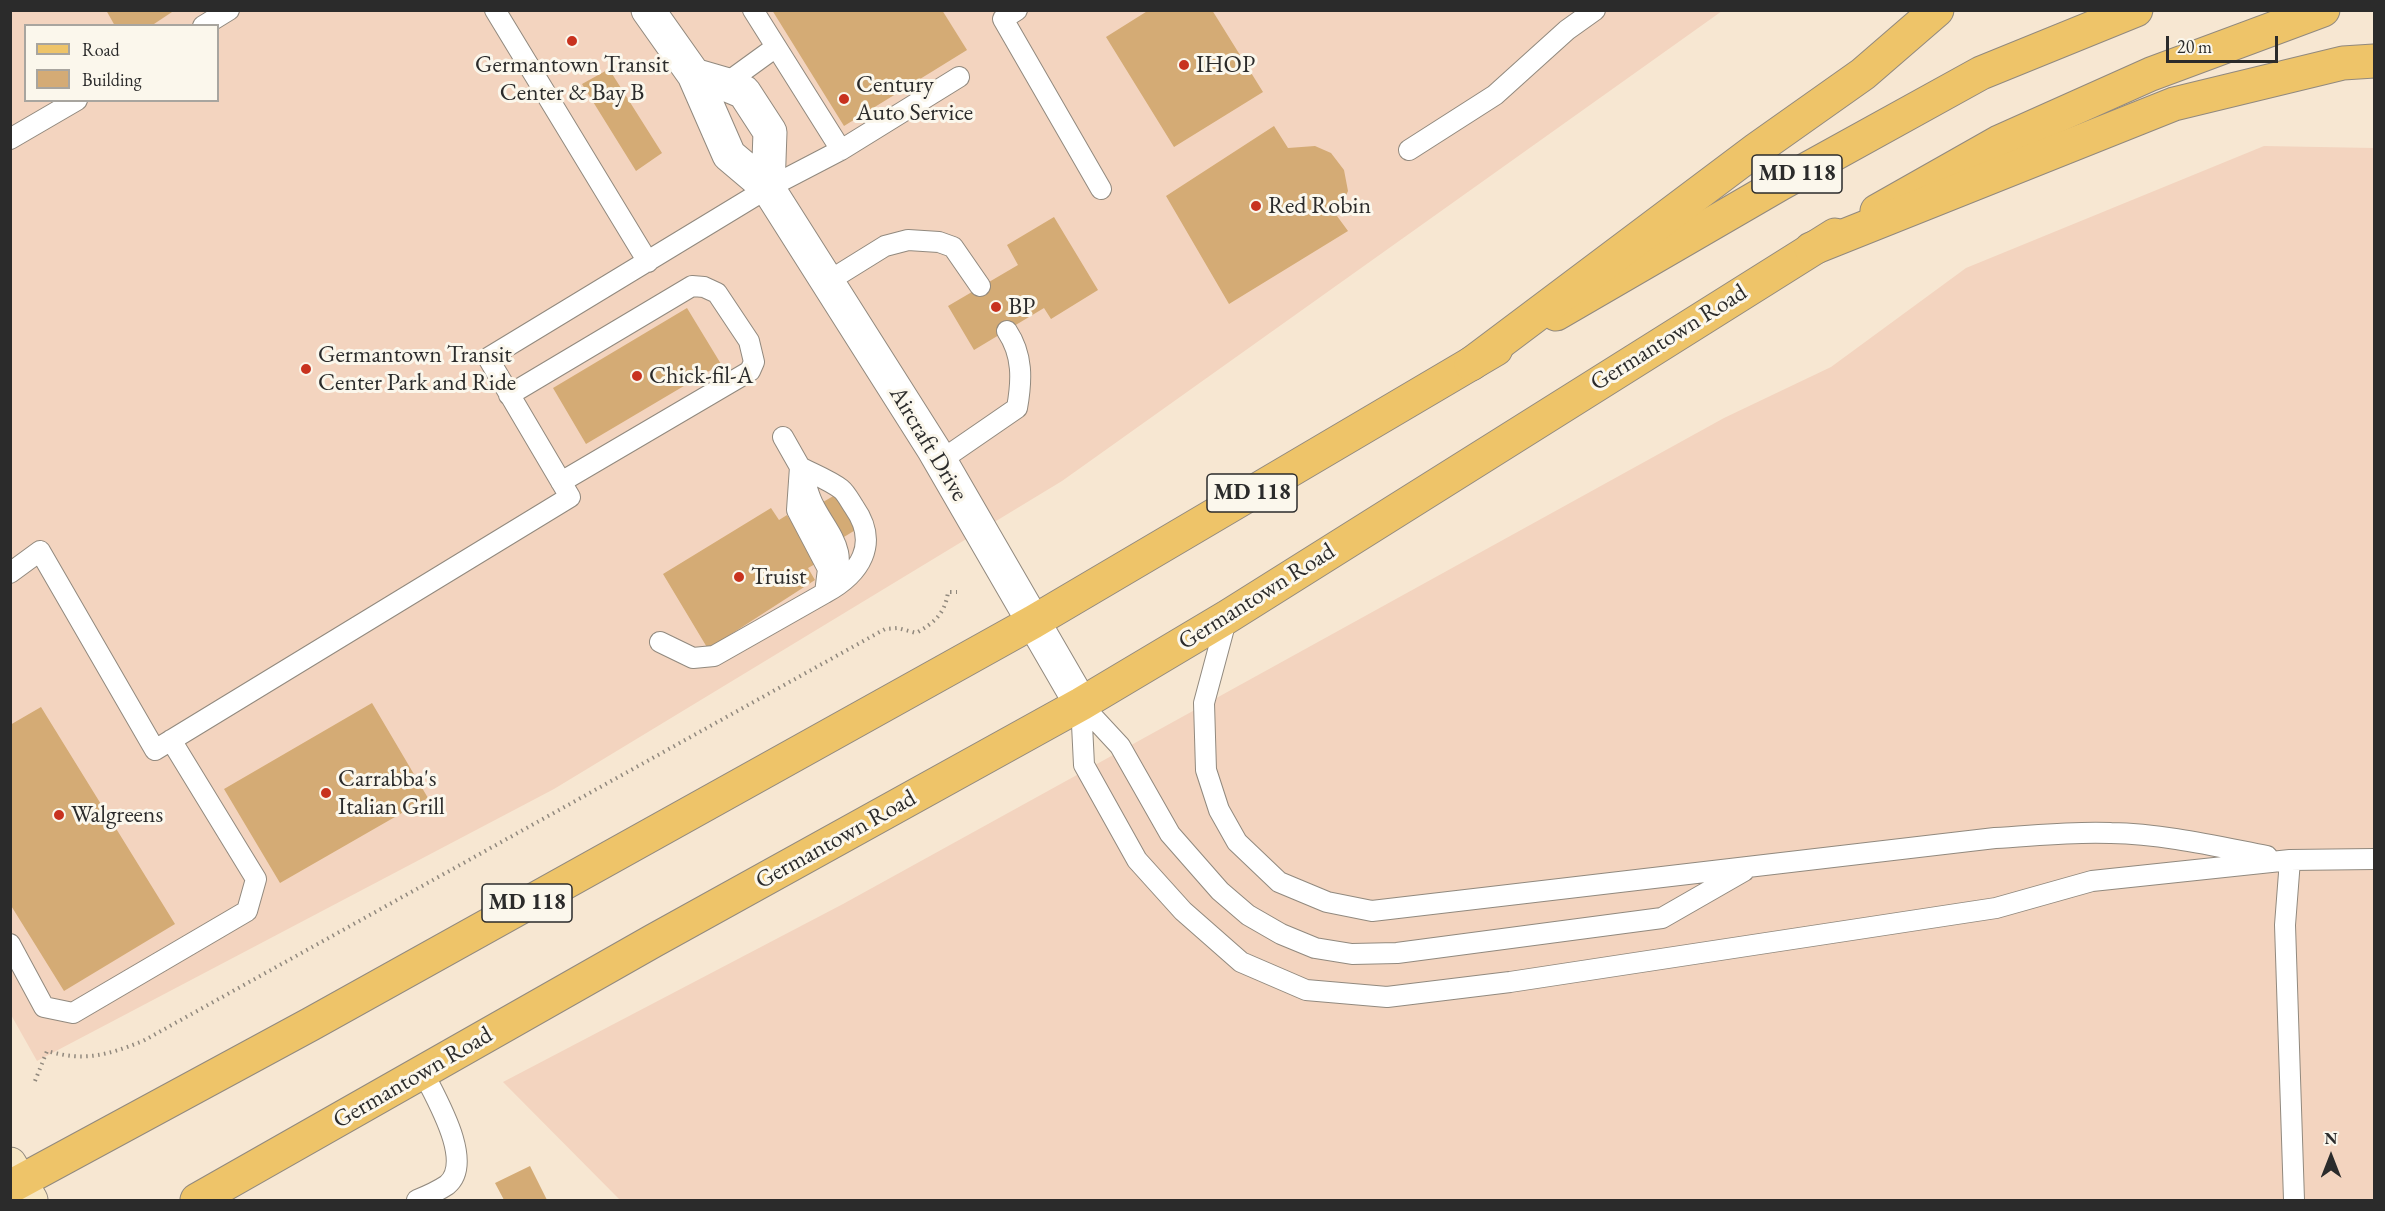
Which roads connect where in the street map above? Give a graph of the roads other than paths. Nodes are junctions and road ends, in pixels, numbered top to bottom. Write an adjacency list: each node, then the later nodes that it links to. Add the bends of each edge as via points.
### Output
1 (229, 10): 10 (lane)
2 (495, 10): 23 (lane)
3 (648, 10): 13 (street, Aircraft Drive)
4 (753, 10): 11 (lane)
5 (1595, 10): 19 (lane, via 1495,95)
6 (1937, 10): 27 (main road, via 1863,74)
7 (2136, 10): 27 (main road, MD 118, via 1981,73 1780,184)
8 (2323, 10): 22 (main road, Germantown Road / MD 118, via 2151,74 1999,142)
9 (1004, 13): 21 (lane)
10 (206, 24)
11 (776, 47): 15 (lane); 18 (lane)
12 (2374, 61): 22 (main road, via 2343,63 2174,104)
13 (694, 75): 15 (street); 20 (street, Aircraft Drive, via 729,155)
14 (959, 77): 18 (lane)
15 (725, 84): 20 (street, via 744,92 770,132)
16 (72, 102): 17 (lane)
17 (11, 137)
18 (841, 150): 20 (lane)
19 (1409, 150)
20 (768, 188): 23 (lane); 24 (street, Aircraft Drive)
21 (1101, 189)
22 (1811, 249): 35 (main road, Germantown Road / MD 118)
23 (648, 262): 28 (lane, via 488,358)
24 (828, 282): 25 (lane, via 885,246 908,240 953,247); 30 (street, Aircraft Drive)
25 (980, 286)
26 (1007, 331): 30 (lane, via 1016,344 1022,383 1017,408)
27 (1471, 364): 36 (main road, MD 118)
28 (509, 395): 32 (lane); 32 (lane, via 692,286 717,293 749,341 754,362 750,371)
29 (783, 437): 31 (lane)
30 (940, 461): 36 (street, Aircraft Drive)
31 (800, 467): 34 (lane, via 796,510 828,569); 34 (lane, via 842,489 863,520 866,534 857,568 844,582)
32 (561, 482): 39 (lane, via 570,497)
33 (10, 573): 39 (lane, via 40,551 155,750)
34 (825, 593): 37 (lane, via 714,657 693,658)
35 (1227, 617): 38 (main road, Germantown Road / MD 118); 42 (lane, via 1204,702 1206,770 1218,810 1237,842 1279,882 1327,902 1372,911)
36 (1033, 622): 38 (street, Aircraft Drive); 45 (main road, MD 118)
37 (660, 642)
38 (1081, 704): 41 (lane, via 1084,765 1137,860 1183,911 1241,962 1306,990 1387,997 1510,982 1996,908 2092,881); 42 (lane, via 1120,746 1170,834 1220,891 1248,915 1315,948 1352,954 1397,953 1662,918); 44 (main road, Germantown Road / MD 118)
39 (171, 740): 43 (lane, via 256,879 247,911 73,1013 44,1007)
40 (2374, 859): 41 (lane)
41 (2290, 860): 42 (lane, via 2158,836 2109,832 1995,838); 49 (lane, via 2285,925)
42 (1751, 867)
43 (10, 944)
44 (423, 1072): 46 (lane, via 453,1136 458,1162); 47 (main road, Germantown Road / MD 118)
45 (18, 1183)
46 (453, 1192): 48 (lane)
47 (216, 1196)
48 (417, 1200)
49 (2294, 1200)

